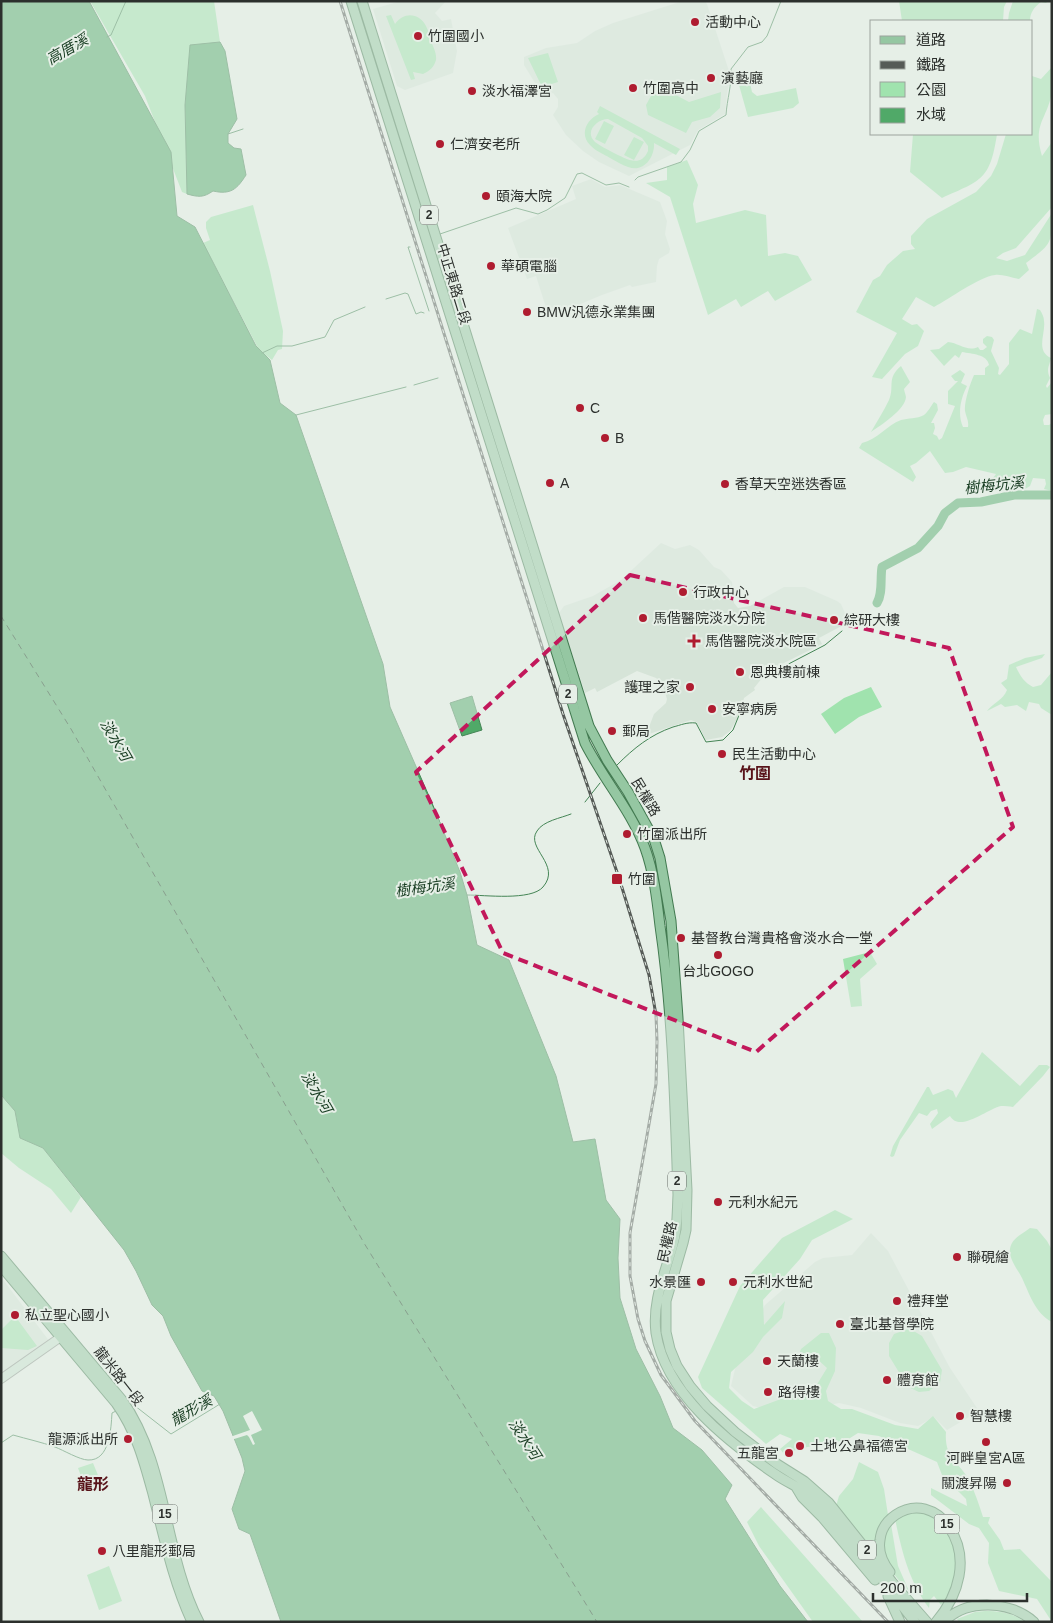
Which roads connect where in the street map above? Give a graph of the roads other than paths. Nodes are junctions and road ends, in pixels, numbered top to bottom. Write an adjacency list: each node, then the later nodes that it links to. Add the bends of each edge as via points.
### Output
1 (351, 1): 3 (main road, 中正東路二段 / 2)
2 (362, 1): 3 (main road, 中正東路二段 / 2)
3 (492, 430): 9 (main road, 民權路 / 2, via 584,743 636,828 649,860 655,888 667,972 678,1195 675,1235 656,1300 656,1332 660,1347 679,1387 710,1422 758,1463); 10 (main road, 民權路 / 2, via 589,726 646,823 657,848 667,887 676,980 687,1190 686,1230 666,1301 666,1332 670,1349 677,1366 707,1406 735,1432 829,1503)
4 (1, 1256): 6 (main road, 龍米路一段 / 15)
5 (1, 1266): 6 (main road, 龍米路一段 / 15)
6 (64, 1335): 7 (street); 8 (main road, 龍米路一段 / 15, via 122,1405)
7 (1, 1379)
8 (132, 1422): 12 (main road, 龍米路一段 / 15, via 176,1583); 13 (main road, 龍米路一段 / 15, via 146,1445 183,1581)
9 (796, 1487): 14 (main road, via 890,1599); 15 (main road, 民權路 / 2, via 807,1492 831,1516)
10 (905, 1595): 11 (main road, 15, via 881,1555 881,1535 884,1526 898,1514 924,1508 936,1513 954,1533 961,1563 955,1592); 16 (main road, 民權路 / 2)
11 (939, 1621): 17 (main road, 15, via 980,1605 1014,1610)
12 (192, 1622)
13 (200, 1622)
14 (900, 1622)
15 (914, 1622)
16 (927, 1622)
17 (1034, 1622)

